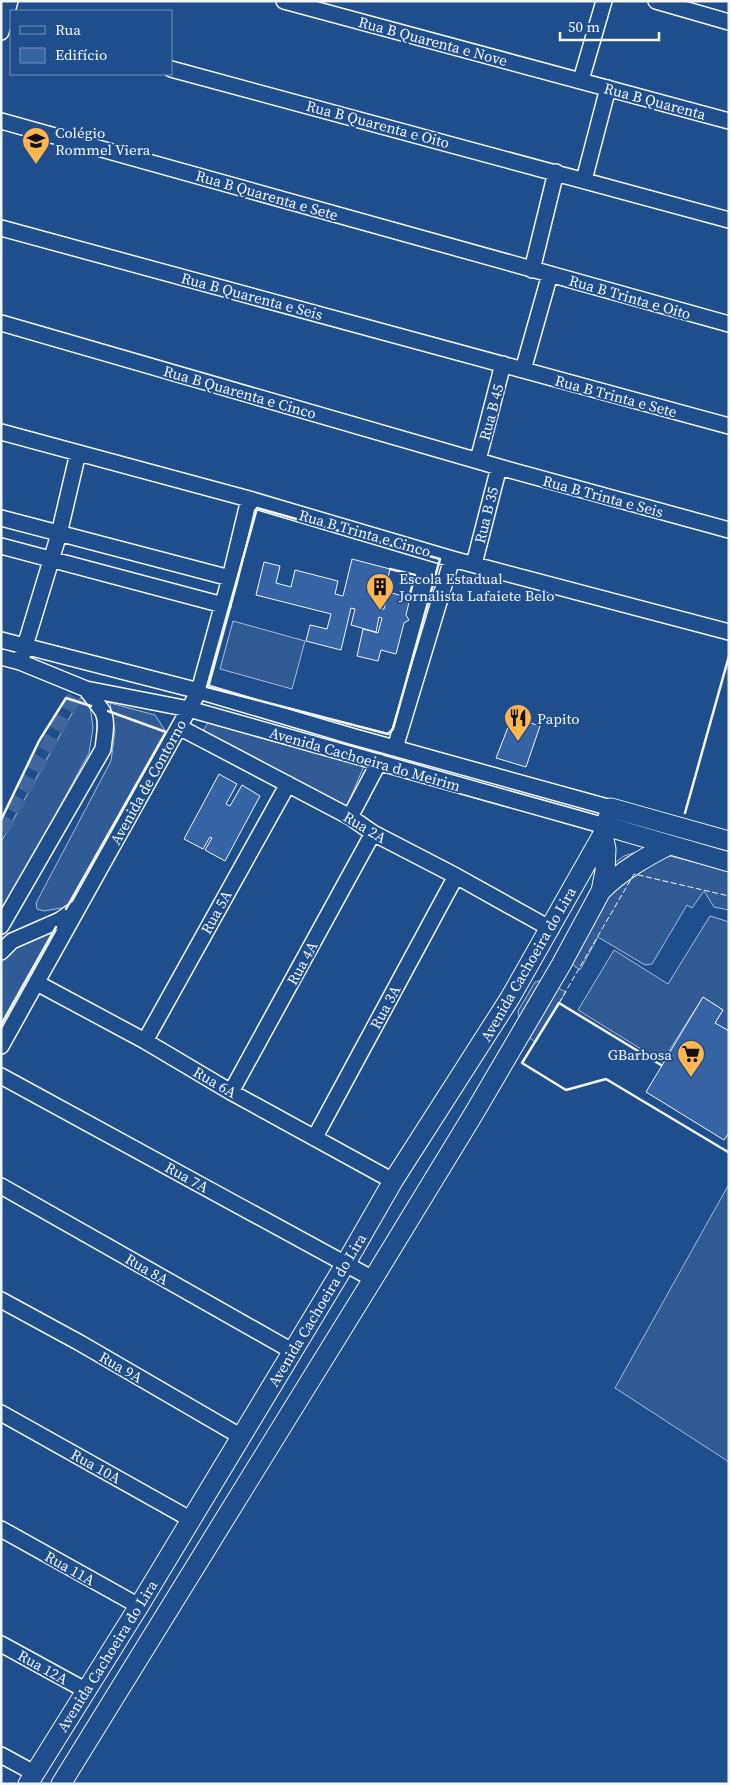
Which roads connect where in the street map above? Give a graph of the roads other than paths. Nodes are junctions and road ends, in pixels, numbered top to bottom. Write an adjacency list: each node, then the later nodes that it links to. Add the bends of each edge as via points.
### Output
1 (10, 1): 6 (street)
2 (284, 1): 8 (street, Rua B Quarenta e Nove)
3 (604, 1): 8 (street)
4 (656, 1): 5 (street)
5 (729, 22)
6 (5, 27)
7 (172, 69): 12 (street, Rua B Quarenta e Oito)
8 (581, 80): 9 (street, Rua B Quarenta)
9 (608, 88): 11 (street, Rua B Quarenta); 13 (street)
10 (1, 121): 16 (street, Rua B Quarenta e Sete)
11 (729, 121)
12 (556, 172): 13 (street, Rua B Quarenta e Oito); 16 (street)
13 (584, 180): 14 (street, Rua B Quarenta e Oito)
14 (729, 220)
15 (1, 228): 20 (street, Rua B Quarenta e Seis)
16 (532, 270): 17 (street, Rua B Trinta e Oito)
17 (550, 274): 19 (street, Rua B Trinta e Oito); 21 (street)
18 (1, 323): 25 (street, Rua B Quarenta e Cinco)
19 (729, 324)
20 (503, 364): 21 (street, Rua B Trinta e Sete); 25 (street, Rua B 45)
21 (523, 370): 22 (street, Rua B Trinta e Sete)
22 (729, 426)
23 (1, 432): 24 (street, Rua B Trinta e Cinco)
24 (78, 453): 27 (street, Rua B Trinta e Cinco); 30 (street)
25 (478, 460): 26 (street, Rua B Trinta e Seis)
26 (499, 467): 29 (street, Rua B Trinta e Seis); 34 (street, Rua B 35)
27 (248, 500): 32 (street, Rua B Trinta e Cinco); 35 (street, Avenida de Contorno)
28 (1, 518): 30 (street)
29 (729, 530)
30 (59, 534): 33 (street); 35 (street)
31 (1, 546): 33 (street)
32 (452, 558): 34 (street, Rua B Trinta e Cinco); 45 (street)
33 (52, 559): 36 (street); 39 (street)
34 (474, 564): 37 (street, Rua B Trinta e Cinco)
35 (230, 578): 36 (street, Avenida de Contorno)
36 (223, 605): 42 (street, Avenida de Contorno)
37 (729, 632)
38 (1, 640): 39 (street, Avenida Cachoeira do Meirim)
39 (22, 655): 40 (street, Avenida Cachoeira do Meirim); 41 (street, Avenida Cachoeira do Meirim); 42 (street, Avenida Cachoeira do Meirim)
40 (1, 657)
41 (86, 689): 43 (street, Avenida Cachoeira do Meirim); 58 (street, via 103,710 103,749)
42 (199, 691): 43 (street, Avenida de Contorno); 45 (street, Avenida Cachoeira do Meirim)
43 (189, 709): 44 (street, Avenida de Contorno); 46 (street, Avenida Cachoeira do Meirim)
44 (179, 727): 47 (street, Rua 2A); 57 (street, Avenida de Contorno)
45 (395, 748): 49 (street, Avenida Cachoeira do Meirim)
46 (379, 762): 48 (street); 49 (street, Avenida Cachoeira do Meirim)
47 (288, 784): 48 (street, Rua 2A); 62 (street, Rua 5A)
48 (350, 817): 50 (street, Rua 2A)
49 (606, 823): 51 (main road, Avenida Cachoeira do Meirim); 52 (main road, Avenida Cachoeira do Meirim); 54 (main road, Avenida Cachoeira do Lira); 56 (main road, Avenida Cachoeira do Lira)
50 (373, 833): 55 (street, Rua 2A); 65 (street, Rua 4A)
51 (729, 841)
52 (669, 845): 53 (main road, Avenida Cachoeira do Meirim); 56 (main road, via 639,860)
53 (729, 862)
54 (582, 871): 56 (main road, via 594,870); 59 (main road, Avenida Cachoeira do Lira)
55 (456, 876): 59 (street, Rua 2A); 66 (street, Rua 3A)
56 (602, 888): 70 (main road, Avenida Cachoeira do Lira, via 562,964)
57 (79, 908): 60 (street, via 60,920 12,940); 61 (street, Avenida de Contorno)
58 (1, 926)
59 (551, 929): 67 (main road, Avenida Cachoeira do Lira)
60 (1, 952)
61 (37, 983): 62 (street, Rua 6A); 63 (street, Avenida de Contorno)
62 (145, 1040): 65 (street, Rua 6A)
63 (1, 1046)
64 (1, 1076): 69 (street, Rua 7A)
65 (230, 1092): 66 (street, Rua 6A)
66 (315, 1137): 67 (street, Rua 6A)
67 (393, 1181): 69 (main road, Avenida Cachoeira do Lira)
68 (1, 1186): 72 (street, Rua 8A)
69 (346, 1263): 70 (street, Rua 7A); 72 (main road, Avenida Cachoeira do Lira)
70 (373, 1279): 82 (main road, Avenida Cachoeira do Lira)
71 (1, 1300): 74 (street, Rua 9A)
72 (292, 1352): 74 (main road, Avenida Cachoeira do Lira)
73 (1, 1413): 75 (street, Rua 10A)
74 (240, 1436): 75 (main road, Avenida Cachoeira do Lira)
75 (190, 1519): 77 (main road, Avenida Cachoeira do Lira)
76 (1, 1529): 77 (street, Rua 11A)
77 (139, 1606): 79 (main road, Avenida Cachoeira do Lira)
78 (1, 1644): 79 (street, Rua 12A)
79 (85, 1690): 81 (main road, Avenida Cachoeira do Lira)
80 (1, 1755): 81 (street)
81 (31, 1778)
82 (60, 1784)

